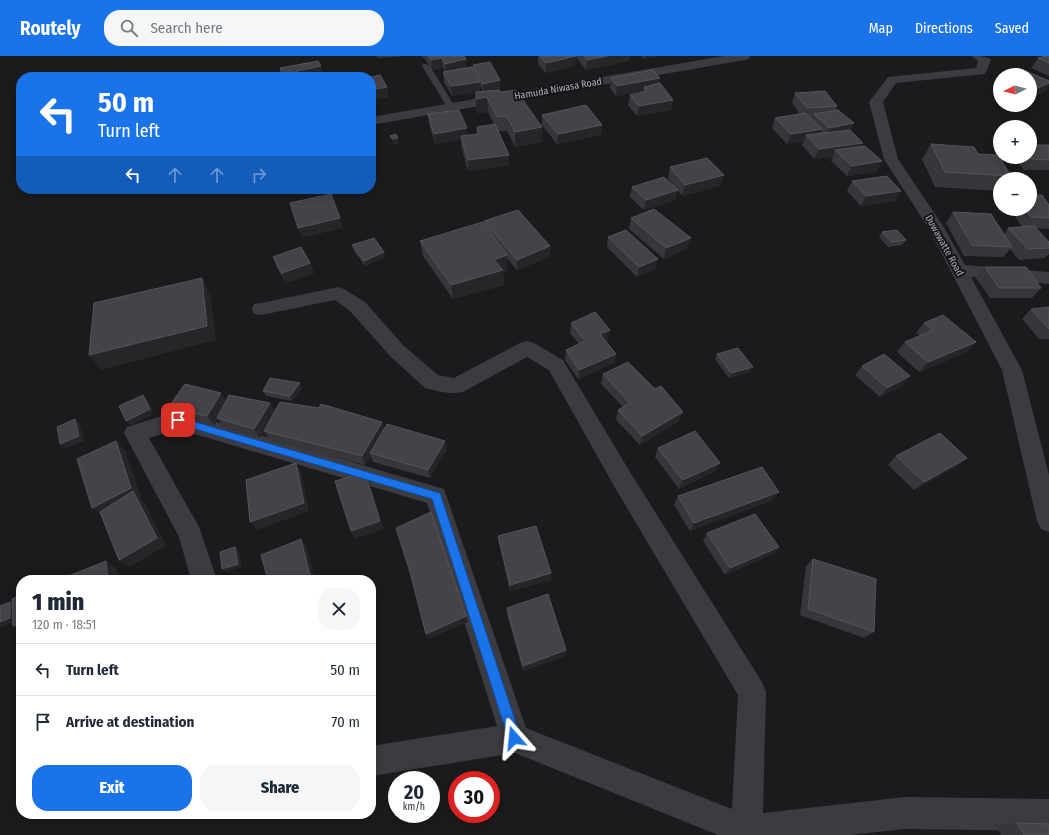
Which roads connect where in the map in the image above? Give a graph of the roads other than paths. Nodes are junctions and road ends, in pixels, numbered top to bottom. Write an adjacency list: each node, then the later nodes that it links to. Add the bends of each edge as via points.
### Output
1 (745, 56): 4 (street, Hamuda Niwasa Road)
2 (978, 56): 6 (street, Duwawatte Road, via 986,60 980,71 892,80 876,102 891,159 937,229)
3 (426, 66): 4 (lane)
4 (451, 107): 5 (street, Hamuda Niwasa Road)
5 (376, 120)
6 (959, 270): 7 (street); 9 (street, Duwawatte Road, via 1012,370)
7 (1049, 278)
8 (261, 309): 14 (street, via 338,293 358,307 397,351 432,382 456,386 528,348 556,365 752,692)
9 (1049, 521)
10 (202, 575): 11 (street, via 190,535 135,432 178,420 436,496)
11 (514, 738): 12 (street); 14 (street)
12 (376, 760)
13 (1049, 815): 14 (street, via 905,813)
14 (747, 833)

